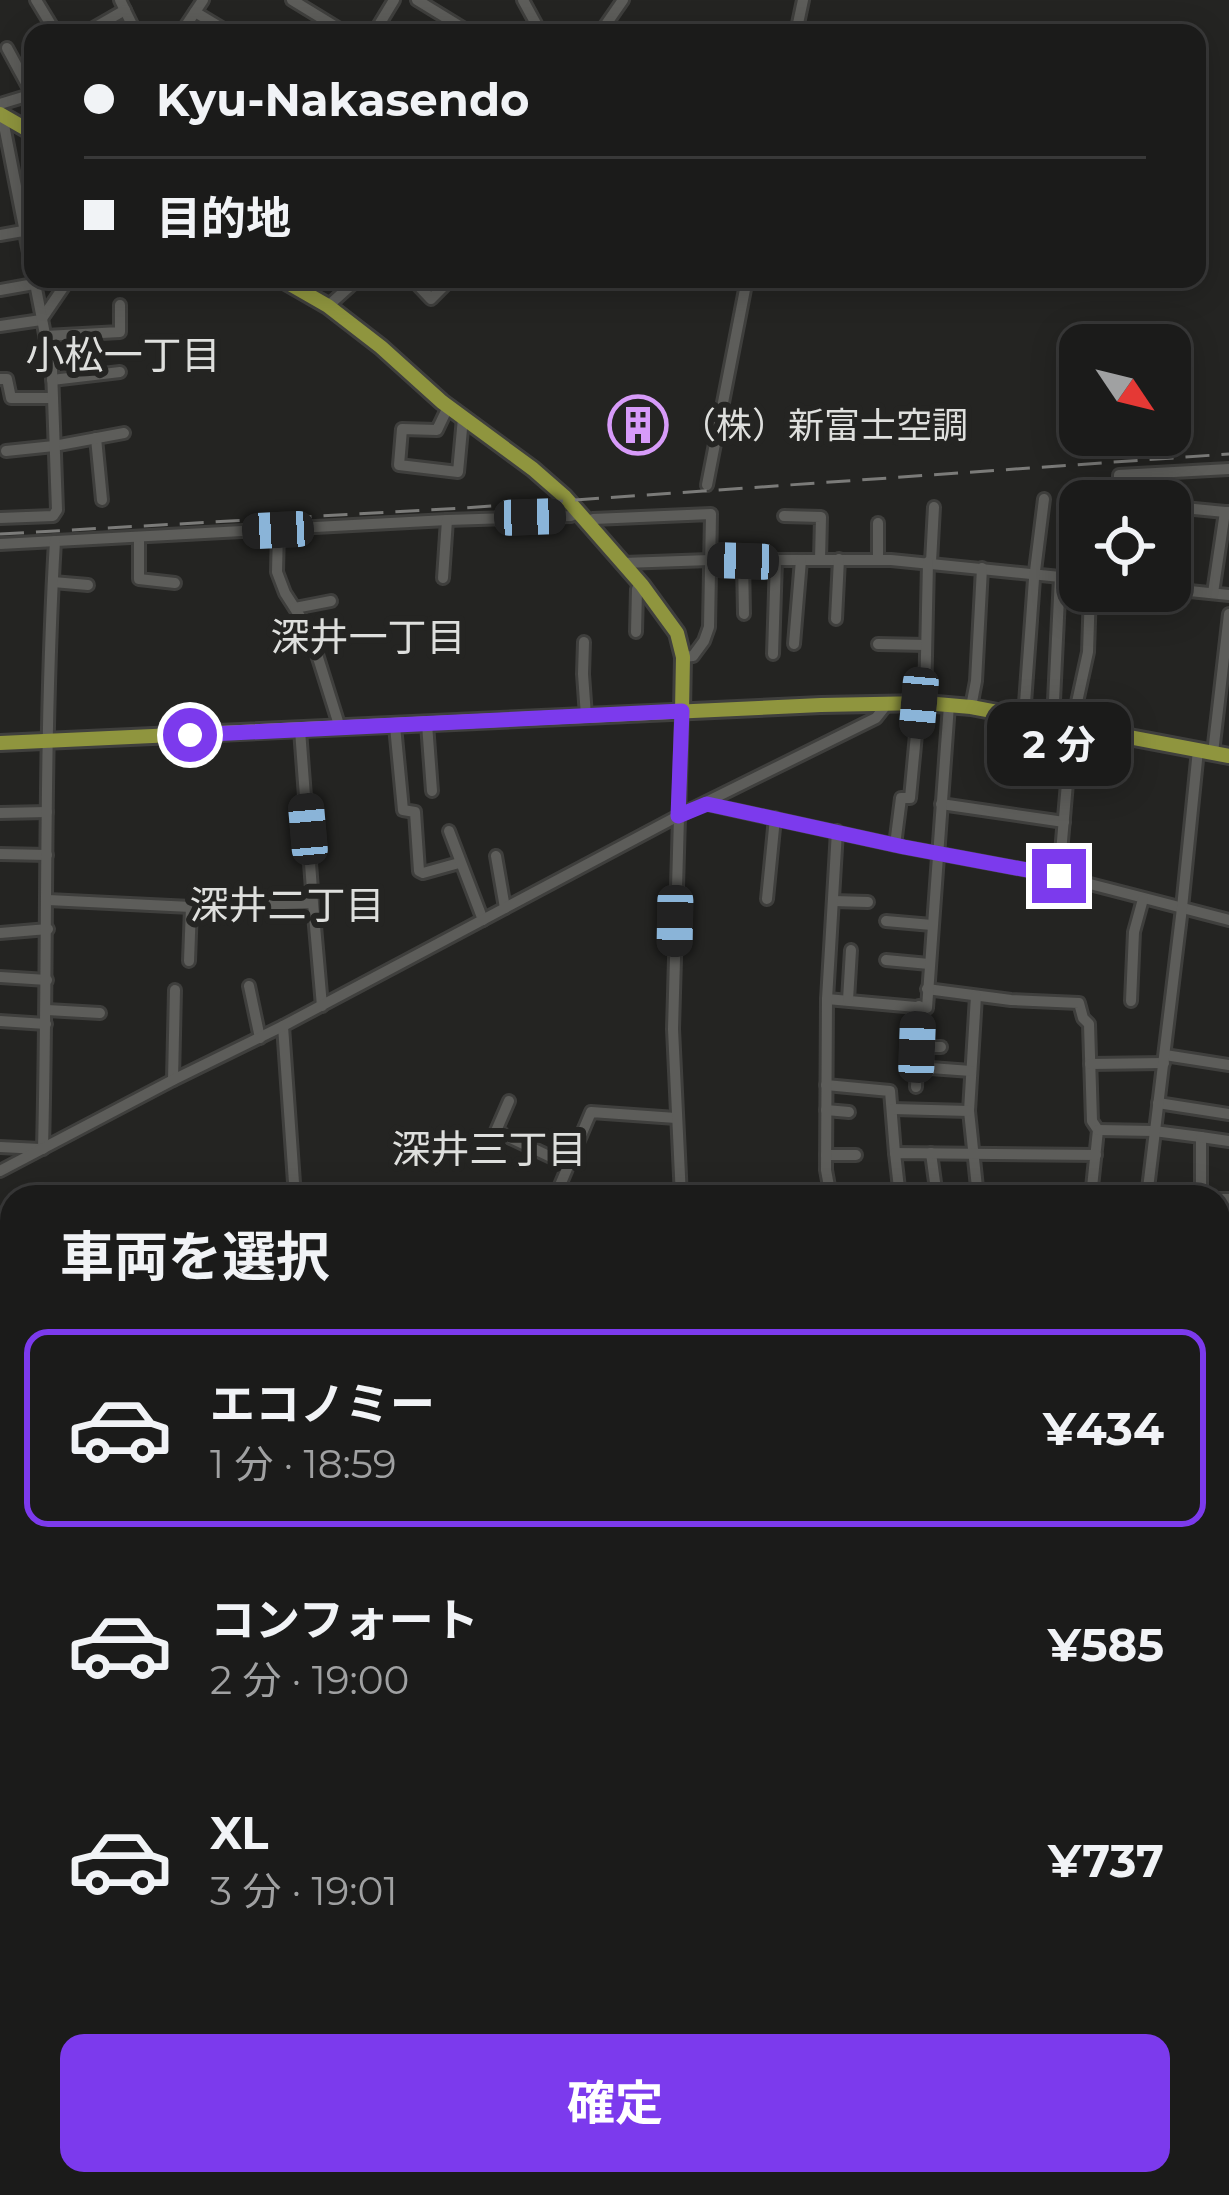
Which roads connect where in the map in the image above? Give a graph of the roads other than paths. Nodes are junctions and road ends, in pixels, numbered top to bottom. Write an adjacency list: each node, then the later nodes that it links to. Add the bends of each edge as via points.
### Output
1 (203, 0): 5 (street)
2 (292, 0): 9 (street)
3 (417, 0): 10 (street)
4 (122, 5): 6 (street)
5 (195, 12): 7 (street); 8 (street)
6 (97, 24)
7 (188, 24)
8 (215, 24)
9 (331, 24)
10 (456, 24)
11 (7, 47): 12 (street)
12 (24, 78)
13 (1, 111): 14 (street)
14 (16, 194): 15 (street); 16 (street)
15 (24, 198)
16 (23, 231): 17 (street); 18 (street)
17 (0, 235)
18 (24, 236)
19 (35, 288): 28 (street)
20 (63, 288): 28 (street)
21 (297, 288): 27 (main road)
22 (348, 288): 27 (street)
23 (421, 288): 24 (street, via 431,299)
24 (442, 288)
25 (745, 288): 43 (street)
26 (120, 305): 30 (street, via 120,332)
27 (328, 306): 35 (main road)
28 (41, 320): 29 (street); 30 (street)
29 (0, 326)
30 (45, 336): 33 (street)
31 (120, 372): 33 (street)
32 (0, 379): 34 (street, via 7,379 11,398)
33 (52, 380): 34 (street)
34 (52, 398): 39 (street)
35 (448, 406): 36 (main road); 36 (street, via 437,430 402,428 399,465 458,472)
36 (463, 418): 50 (main road)
37 (124, 434): 38 (street)
38 (96, 439): 39 (street); 45 (street)
39 (54, 446): 40 (street); 51 (street, via 53,516)
40 (6, 451)
41 (1229, 469): 42 (street)
42 (1119, 480)
43 (707, 485)
44 (1044, 499): 68 (street)
45 (102, 500)
46 (934, 507): 65 (street)
47 (1191, 509): 48 (street)
48 (1227, 512): 76 (street)
49 (784, 516): 62 (street, via 821,517)
50 (582, 517): 52 (street); 59 (street, via 711,514); 66 (main road)
51 (0, 518)
52 (447, 520): 54 (street); 70 (street)
53 (878, 523): 63 (street)
54 (278, 530): 55 (street); 80 (street, via 278,572)
55 (139, 537): 56 (street); 72 (street, via 140,579)
56 (55, 541): 57 (street); 71 (street)
57 (0, 544)
58 (839, 559): 62 (street); 63 (street); 84 (street)
59 (710, 560): 64 (street); 66 (street); 91 (street, via 709,626 693,656)
60 (776, 560): 61 (street); 64 (street); 90 (street)
61 (801, 560): 62 (street); 87 (street)
62 (820, 560)
63 (878, 560): 65 (street)
64 (743, 561): 82 (street)
65 (930, 562): 67 (street); 89 (street)
66 (623, 563): 74 (main road)
67 (982, 568): 68 (street); 95 (street)
68 (1036, 574): 69 (street); 98 (street)
69 (1059, 577)
70 (443, 578)
71 (53, 582): 73 (street); 105 (street)
72 (175, 584)
73 (88, 585)
74 (642, 585): 85 (street); 91 (main road, via 677,633)
75 (1191, 591): 76 (street)
76 (1214, 593): 77 (street)
77 (1229, 595)
78 (1059, 598): 99 (street)
79 (331, 602): 80 (street)
80 (295, 608): 103 (street)
81 (1089, 612): 101 (street)
82 (744, 614)
83 (1229, 614): 107 (street)
84 (836, 619)
85 (637, 632)
86 (584, 642): 97 (street)
87 (794, 644)
88 (878, 644): 89 (street)
89 (926, 645): 92 (street)
90 (773, 654)
91 (683, 657): 96 (main road)
92 (922, 703): 93 (main road); 94 (main road); 118 (street)
93 (887, 704): 96 (main road); 109 (street, via 876,718)
94 (949, 704): 95 (main road); 110 (street)
95 (971, 707): 98 (main road)
96 (682, 711): 97 (main road); 113 (street)
97 (586, 716): 100 (main road)
98 (1024, 717): 99 (main road)
99 (1053, 721): 101 (main road)
100 (427, 724): 102 (main road); 108 (street)
101 (1072, 724): 107 (main road); 115 (street)
102 (395, 726): 103 (main road); 123 (street, via 419,871)
103 (340, 728): 104 (main road)
104 (300, 730): 105 (main road); 130 (street)
105 (47, 742): 106 (main road); 111 (street)
106 (0, 743)
107 (1214, 753): 133 (street)
108 (432, 791)
109 (707, 804): 113 (street); 114 (street)
110 (940, 804): 115 (street); 119 (street)
111 (47, 812): 112 (street); 121 (street)
112 (0, 813)
113 (678, 816): 132 (street); 178 (street)
114 (775, 818): 117 (street); 125 (street)
115 (1064, 822): 124 (street)
116 (449, 830): 123 (street)
117 (837, 831): 118 (street); 128 (street)
118 (896, 845): 119 (street)
119 (938, 853): 124 (street); 137 (street)
120 (0, 854): 121 (street)
121 (47, 855): 127 (street)
122 (496, 856): 132 (street)
123 (459, 863): 134 (street)
124 (1059, 876): 126 (street)
125 (767, 899)
126 (1142, 899): 133 (street); 152 (street)
127 (48, 900): 131 (street); 138 (street)
128 (833, 901): 129 (street); 150 (street)
129 (868, 902)
130 (313, 903): 131 (street); 153 (street)
131 (191, 907): 142 (street)
132 (505, 908): 134 (street)
133 (1182, 908): 135 (street); 163 (street)
134 (483, 920): 153 (street)
135 (1229, 920)
136 (886, 922): 137 (street)
137 (932, 925): 143 (street)
138 (48, 929): 139 (street); 145 (street)
139 (0, 933)
140 (851, 950): 151 (street)
141 (886, 960): 143 (street)
142 (189, 961)
143 (929, 964): 147 (street)
144 (0, 977): 145 (street)
145 (47, 980): 155 (street)
146 (249, 986): 160 (street)
147 (927, 989): 149 (street); 154 (street, via 927,1008)
148 (175, 990): 168 (street)
149 (976, 995): 164 (street, via 1079,1003 1090,1024); 167 (street)
150 (827, 999): 151 (street); 169 (street)
151 (848, 1000): 154 (street)
152 (1131, 1001)
153 (322, 1006): 159 (street)
154 (919, 1006): 161 (street)
155 (46, 1010): 156 (street); 158 (street)
156 (100, 1013)
157 (0, 1021): 158 (street)
158 (46, 1024): 184 (street)
159 (283, 1026): 160 (street); 193 (street)
160 (260, 1037): 168 (street)
161 (917, 1047): 162 (street); 166 (street)
162 (941, 1047)
163 (1165, 1059): 164 (street); 165 (street); 172 (street)
164 (1090, 1064): 179 (street)
165 (1229, 1065)
166 (917, 1067): 167 (street); 170 (street)
167 (971, 1071): 175 (street)
168 (173, 1080): 184 (street)
169 (826, 1085): 173 (street, via 890,1091); 174 (street)
170 (916, 1087)
171 (509, 1101): 191 (street, via 496,1131)
172 (1158, 1103): 177 (street); 180 (street)
173 (893, 1108): 175 (street); 185 (street)
174 (826, 1111): 176 (street); 187 (street)
175 (968, 1111): 189 (street)
176 (849, 1112)
177 (1229, 1114)
178 (676, 1118): 191 (street, via 591,1112); 195 (street)
179 (1098, 1130): 180 (street); 190 (street)
180 (1154, 1131): 181 (street); 201 (street)
181 (1202, 1137): 182 (street); 202 (street)
182 (1229, 1141)
183 (0, 1147): 184 (street)
184 (44, 1149): 192 (street)
185 (896, 1153): 186 (street); 197 (street)
186 (931, 1153): 189 (street); 198 (street)
187 (826, 1154): 188 (street); 196 (street)
188 (856, 1155)
189 (971, 1155): 190 (street); 199 (street)
190 (1096, 1155): 200 (street)
191 (568, 1165): 194 (street)
192 (0, 1171)
193 (294, 1185)
194 (560, 1185)
195 (680, 1185)
196 (830, 1185)
197 (899, 1185)
198 (936, 1185)
199 (976, 1185)
200 (1092, 1185)
201 (1148, 1185)
202 (1201, 1185)

